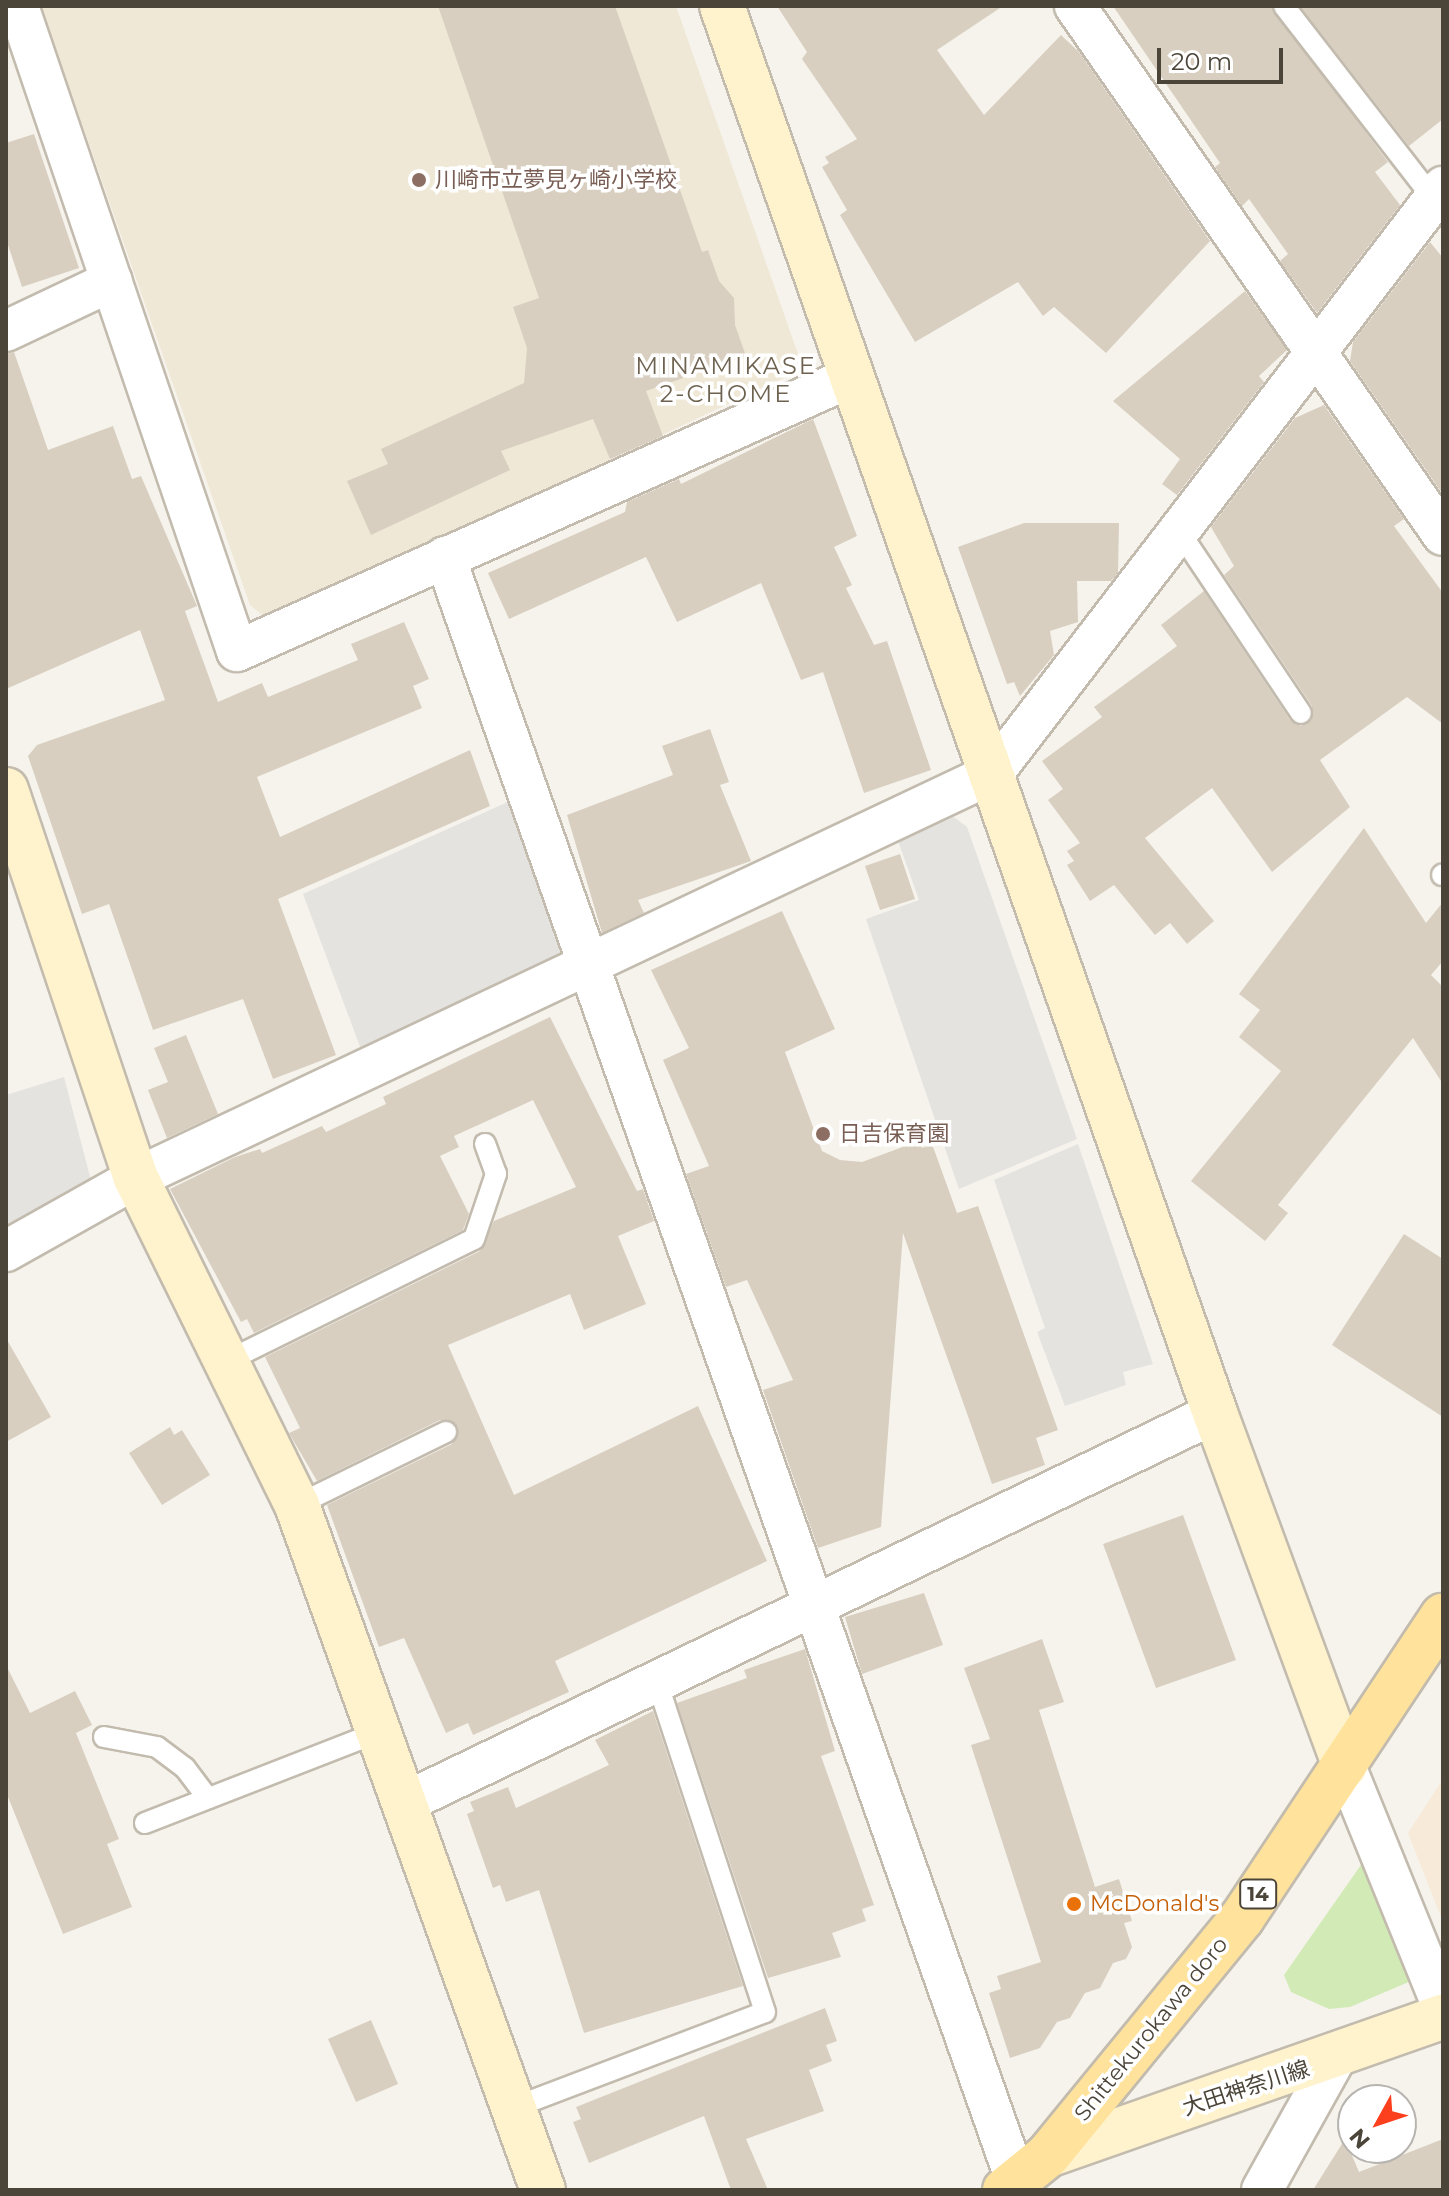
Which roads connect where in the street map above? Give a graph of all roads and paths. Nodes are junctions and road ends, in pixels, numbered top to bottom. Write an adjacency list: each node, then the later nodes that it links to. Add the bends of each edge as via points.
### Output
1 (18, 6): 6 (street)
2 (722, 6): 9 (street)
3 (1075, 6): 8 (street)
4 (1284, 6): 5 (lane)
5 (1440, 199): 8 (street)
6 (112, 281): 7 (street); 12 (street, via 237,651)
7 (6, 331)
8 (1315, 353): 10 (street); 11 (street)
9 (851, 377): 12 (street); 14 (street)
10 (1179, 531): 13 (lane); 14 (street)
11 (1443, 535)
12 (445, 557): 16 (street)
13 (1301, 713)
14 (993, 773): 16 (street); 21 (street)
15 (6, 790): 18 (street)
16 (589, 966): 18 (street); 24 (street)
17 (485, 1144): 20 (lane, via 496,1174 474,1239)
18 (136, 1178): 19 (street); 20 (street)
19 (6, 1251)
20 (227, 1361): 23 (street)
21 (1215, 1413): 24 (street); 29 (street)
22 (446, 1432): 23 (lane)
23 (297, 1505): 27 (street)
24 (816, 1604): 26 (street); 37 (street)
25 (1443, 1616): 29 (main road, Shittekurokawa doro / 14)
26 (656, 1679): 31 (street); 36 (lane, via 765,2012)
27 (381, 1731): 30 (lane); 31 (street)
28 (104, 1737): 30 (lane, via 157,1747 185,1768)
29 (1345, 1766): 33 (street); 37 (main road, Shittekurokawa doro / 14, via 1242,1918)
30 (208, 1798): 32 (lane)
31 (408, 1801): 36 (street)
32 (145, 1823)
33 (1443, 2007)
34 (1443, 2017): 35 (street, 大田神奈川線)
35 (1335, 2059): 37 (street, 大田神奈川線); 39 (street)
36 (515, 2107): 38 (street)
37 (1023, 2175)
38 (543, 2190)
39 (1262, 2190)

